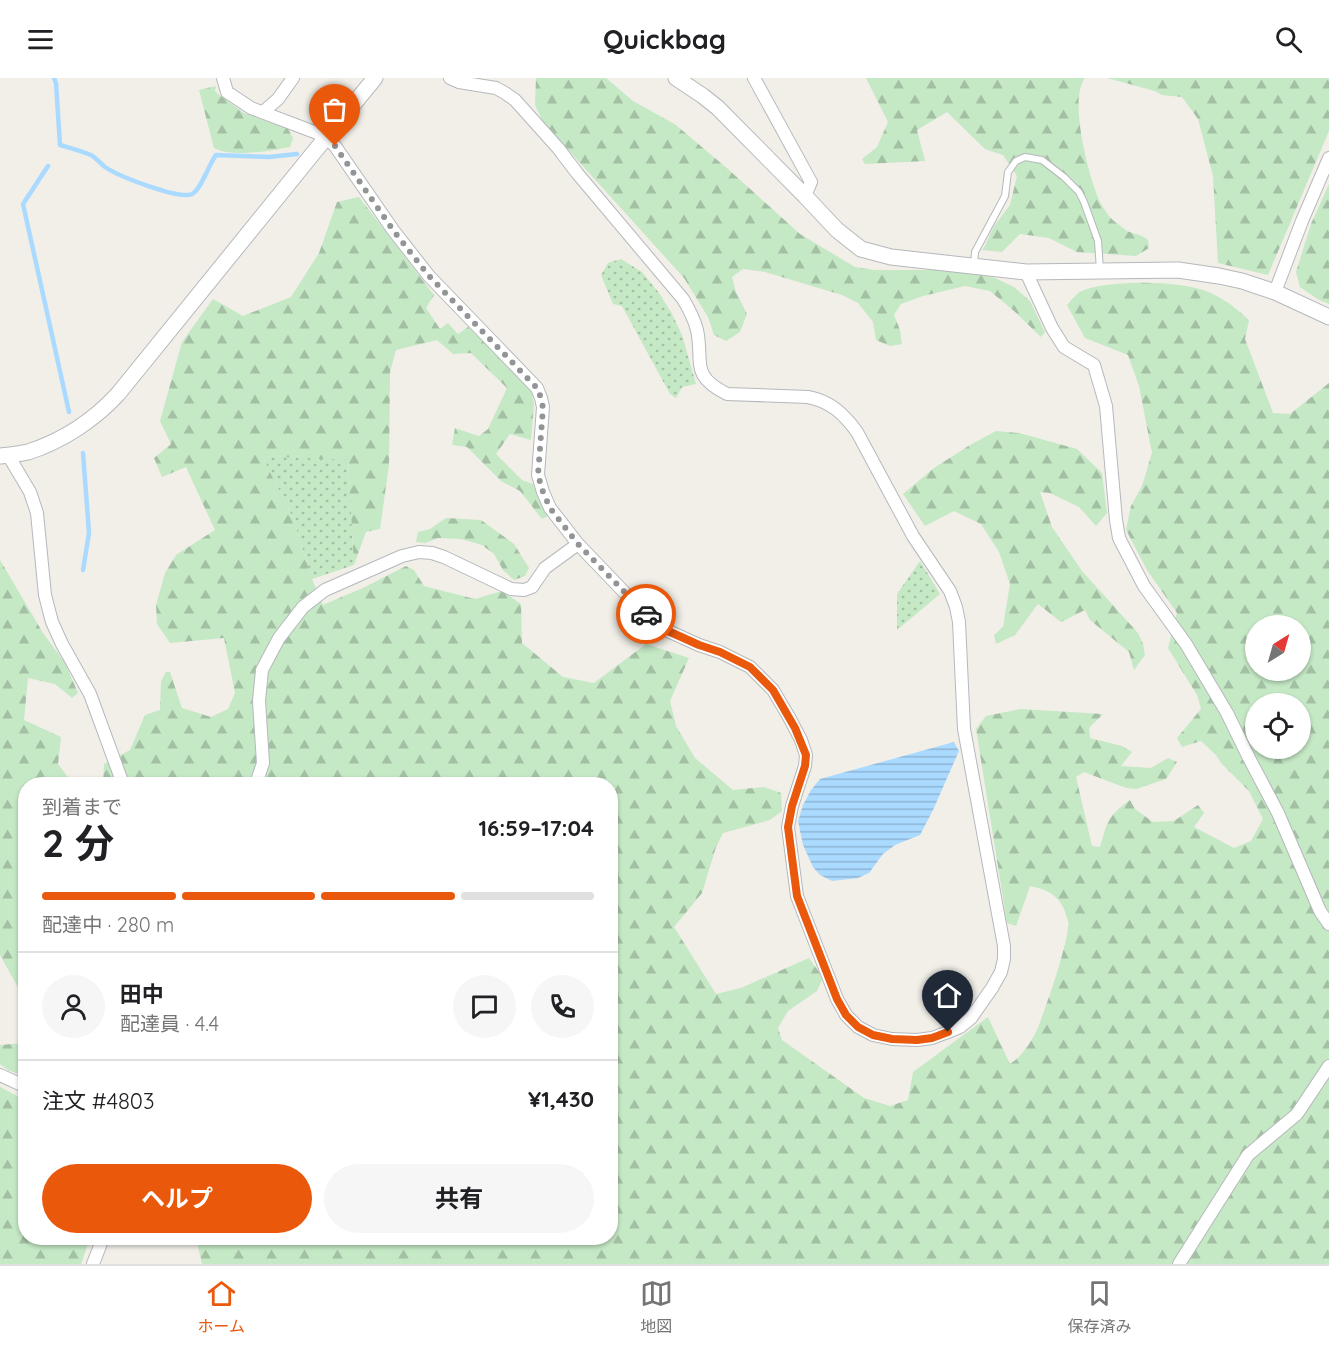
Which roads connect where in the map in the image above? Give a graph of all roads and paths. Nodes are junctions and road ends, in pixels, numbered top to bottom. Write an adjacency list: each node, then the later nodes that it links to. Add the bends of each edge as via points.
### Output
1 (223, 78): 7 (street, via 227,92)
2 (293, 78): 7 (street)
3 (375, 78): 8 (street)
4 (450, 78): 17 (street, via 505,93 558,148 683,299 697,330 699,364 705,379 727,394 818,399 846,417 913,536 950,591 959,622 964,729 1004,946 1001,972 960,1027 932,1038 892,1039 873,1035 846,1015 797,896 788,827 806,755 789,717 773,690 750,667 668,631 648,616)
5 (676, 78): 10 (street, via 718,108)
6 (754, 78): 10 (street, via 811,182)
7 (263, 112): 8 (street)
8 (326, 138): 16 (street, via 104,409 59,438 27,452); 17 (street, via 429,276 537,388 543,408 538,475 550,508)
9 (1329, 158): 14 (street)
10 (806, 196): 11 (street, via 861,249 891,258)
11 (973, 266): 12 (lane, via 975,252 1005,196 1008,172 1025,157 1042,160 1079,192 1098,241); 13 (street)
12 (1100, 271): 13 (street); 14 (street, via 1178,270)
13 (1026, 272): 20 (street, via 1064,347 1094,364 1106,406 1119,538 1144,586 1186,644 1227,713)
14 (1275, 292): 15 (street)
15 (1329, 317)
16 (4, 456): 18 (street, via 30,492 37,513 45,595 52,622 90,693)
17 (578, 544): 19 (street, via 545,568 532,586 524,590 511,589 444,557 419,552 325,590 303,607 279,638 262,670 259,701 263,763)
18 (120, 777)
19 (258, 777)
20 (1329, 924)
21 (1329, 1066): 26 (street, via 1297,1114 1248,1155)
22 (0, 1075): 23 (street)
23 (18, 1083)
24 (100, 1245): 25 (street)
25 (93, 1264)
26 (1179, 1264)

